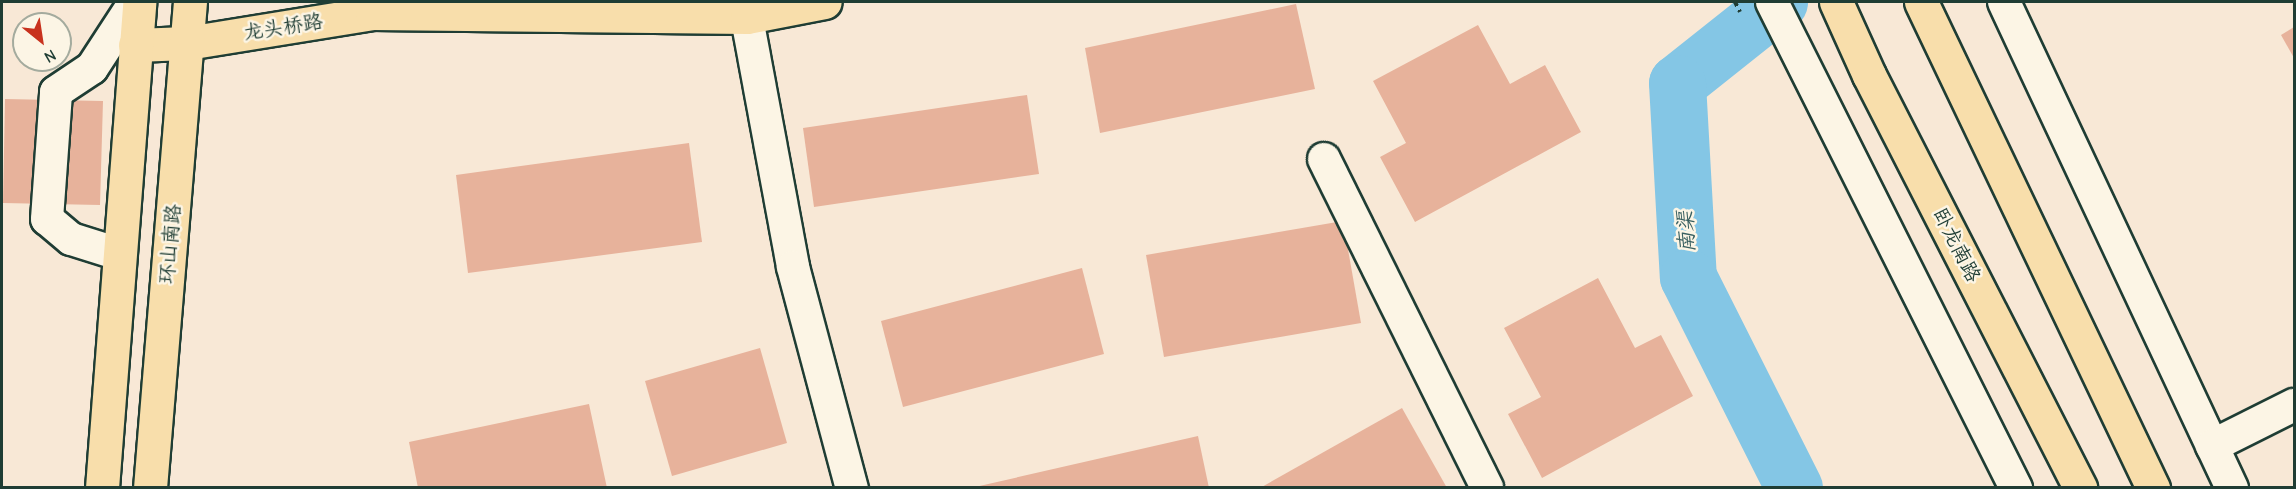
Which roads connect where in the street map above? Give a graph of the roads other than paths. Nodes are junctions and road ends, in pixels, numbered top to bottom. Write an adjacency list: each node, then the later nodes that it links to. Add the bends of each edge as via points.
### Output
1 (137, 2): 10 (main road); 12 (street, via 92,68 56,92 47,219 70,239)
2 (190, 2): 9 (main road, 环山南路)
3 (825, 2): 7 (main road, 龙头桥路)
4 (1772, 2): 19 (street)
5 (1836, 2): 20 (main road, 卧龙南路, via 1869,75)
6 (2004, 2): 14 (street)
7 (746, 9): 9 (main road, 龙头桥路, via 372,13); 17 (street, via 793,267)
8 (1926, 12): 21 (main road)
9 (187, 43): 10 (main road, 龙头桥路); 16 (main road, 环山南路)
10 (135, 45): 12 (main road)
11 (1324, 159): 18 (street)
12 (120, 254): 15 (main road)
13 (2295, 405): 14 (street)
14 (2212, 446): 22 (street)
15 (102, 488)
16 (150, 488)
17 (852, 488)
18 (1487, 488)
19 (2016, 488)
20 (2080, 488)
21 (2153, 488)
22 (2232, 488)

